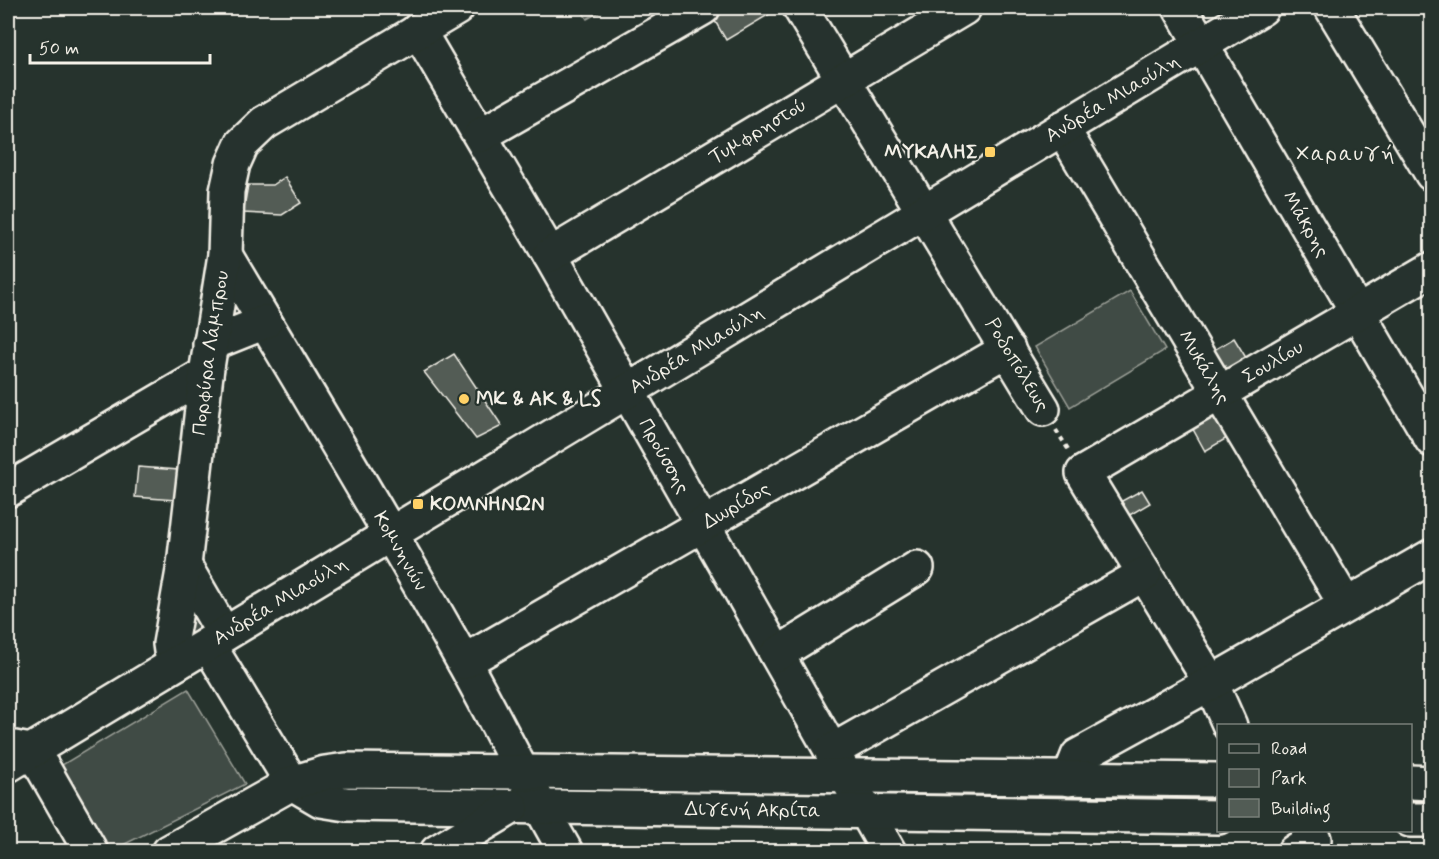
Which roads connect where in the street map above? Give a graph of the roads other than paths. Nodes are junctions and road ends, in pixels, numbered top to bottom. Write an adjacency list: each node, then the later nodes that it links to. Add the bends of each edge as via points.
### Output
1 (457, 8): 8 (street)
2 (703, 8): 12 (street)
3 (800, 8): 10 (street, Ροδοπόλεως)
4 (964, 8): 10 (street, Τυμφρηστού)
5 (1180, 8): 9 (street, Μάκρης)
6 (1262, 8): 9 (street, Ανδρέα Μιαούλη)
7 (1332, 8): 13 (street)
8 (418, 30): 12 (street, Προύσσης); 15 (street, Πορφύρα Λάμπρου, via 264,123 242,144 227,191)
9 (1202, 44): 11 (street, Ανδρέα Μιαούλη); 18 (street, Μάκρης)
10 (844, 80): 14 (street, Ροδοπόλεως); 16 (street, Τυμφρηστού)
11 (1062, 128): 14 (street, Ανδρέα Μιαούλη); 23 (street, Μυκάλης)
12 (481, 135): 16 (street, Προύσσης)
13 (1431, 174)
14 (923, 212): 20 (street, Ροδοπόλεως); 22 (street, Ανδρέα Μιαούλη)
15 (225, 255): 19 (street, Κομνηνών); 21 (street, Πορφύρα Λάμπρου)
16 (550, 255): 22 (street, Προύσσης)
17 (1431, 269): 18 (street, Σουλίου)
18 (1358, 312): 23 (street, Σουλίου); 25 (street, Μάκρης)
19 (265, 322): 21 (street); 28 (street, Κομνηνών)
20 (1008, 349): 24 (street, Ροδοπόλεως); 27 (street, Δωρίδος)
21 (208, 359): 26 (street); 30 (street, Πορφύρα Λάμπρου)
22 (627, 391): 27 (street, Προύσσης); 28 (street, Ανδρέα Μιαούλη)
23 (1220, 393): 32 (street, Σουλίου, via 1083,473); 33 (street, Μυκάλης)
24 (1043, 409)
25 (1431, 440)
26 (8, 490)
27 (704, 525): 35 (street, Προύσσης); 37 (street, Δωρίδος)
28 (391, 533): 34 (street, Ανδρέα Μιαούλη); 37 (street, Κομνηνών)
29 (1431, 556): 33 (street)
30 (184, 565): 34 (street); 36 (street, Πορφύρα Λάμπρου, via 170,644)
31 (917, 568): 35 (street)
32 (1144, 574): 38 (street); 41 (street)
33 (1346, 605): 38 (street)
34 (216, 639): 36 (street, Ανδρέα Μιαούλη); 46 (street, Διγενή Ακρίτα)
35 (777, 654): 41 (street, Προύσσης)
36 (178, 662): 40 (street, Ανδρέα Μιαούλη)
37 (464, 662): 42 (street, Κομνηνών)
38 (1210, 683): 39 (street); 43 (street, via 1078,756)
39 (1229, 724)
40 (15, 754): 53 (street, via 43,768)
41 (838, 763): 42 (street, Διγενή Ακρίτα); 43 (street, Διγενή Ακρίτα); 49 (street, Προύσσης)
42 (522, 772): 46 (street, Διγενή Ακρίτα, via 346,770); 48 (street, Κομνηνών)
43 (1069, 778): 44 (street, Διγενή Ακρίτα)
44 (1217, 780)
45 (1412, 782): 47 (street)
46 (292, 783): 48 (street, Διγενή Ακρίτα, via 321,800 346,804); 54 (street)
47 (1431, 783)
48 (526, 807): 49 (street, Διγενή Ακρίτα); 55 (street); 56 (street, Κομνηνών)
49 (866, 812): 50 (street, Διγενή Ακρίτα); 57 (street, Προύσσης)
50 (1217, 817)
51 (1412, 820): 52 (street)
52 (1431, 820)
53 (91, 852)
54 (169, 852)
55 (437, 852)
56 (566, 852)
57 (889, 852)

